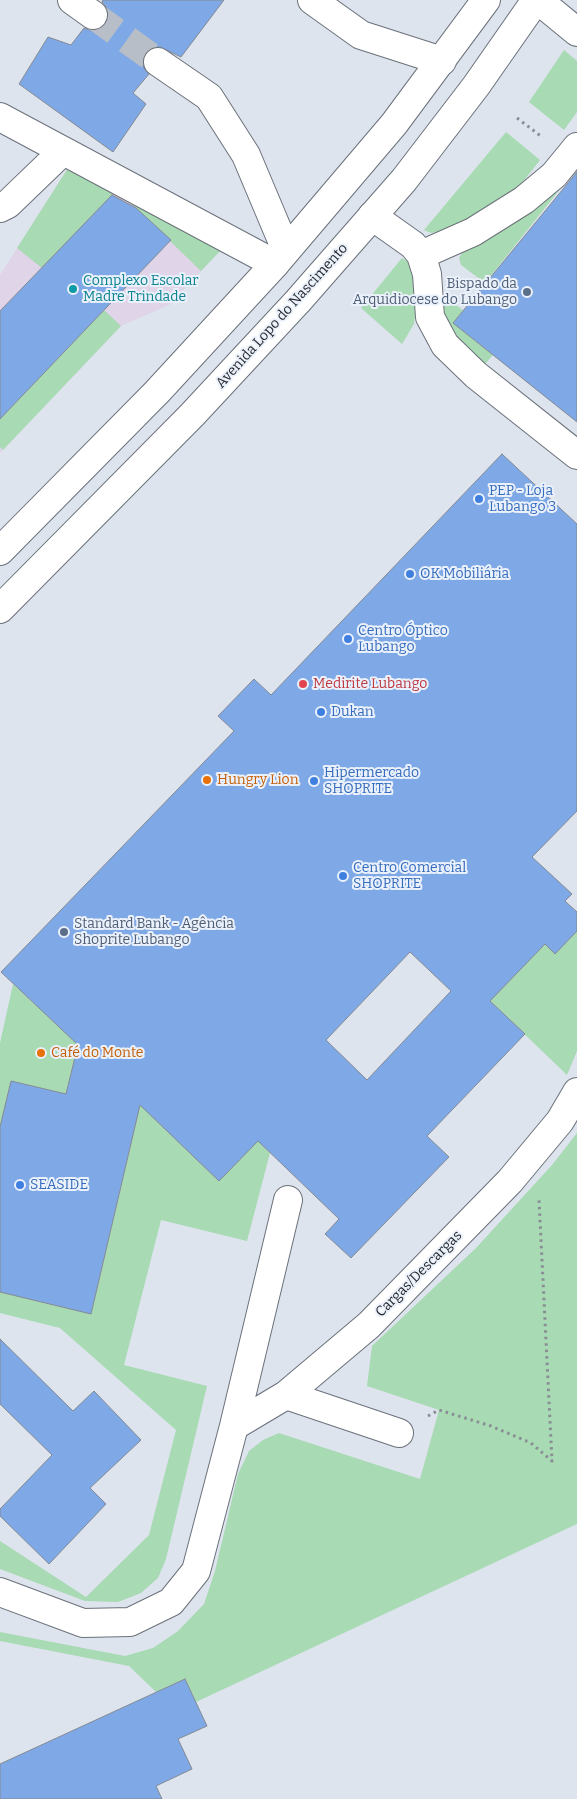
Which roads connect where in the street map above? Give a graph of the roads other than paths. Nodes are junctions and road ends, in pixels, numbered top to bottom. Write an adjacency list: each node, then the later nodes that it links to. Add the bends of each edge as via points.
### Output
1 (312, 0): 5 (main road, via 361,35)
2 (486, 0): 5 (main road)
3 (537, 0): 4 (main road); 11 (main road, Avenida Lopo do Nascimento, via 476,86)
4 (577, 32)
5 (442, 61): 13 (main road, via 394,124)
6 (158, 62): 13 (main road, via 209,97 246,155)
7 (0, 117): 9 (main road)
8 (577, 147): 12 (main road, via 554,175 524,200 473,232)
9 (62, 152): 10 (main road); 13 (main road)
10 (0, 208)
11 (372, 216): 12 (main road, via 413,245); 16 (main road, Avenida Lopo do Nascimento, via 192,414)
12 (421, 255): 14 (main road, via 427,274 430,317 444,345 476,375)
13 (280, 257): 15 (main road, via 156,392)
14 (577, 454)
15 (0, 551)
16 (0, 609)
17 (577, 1092): 19 (main road, Cargas/Descargas, via 560,1121 510,1181 369,1325)
18 (288, 1200): 20 (main road)
19 (286, 1396): 20 (main road, Cargas/Descargas); 21 (main road)
20 (234, 1426): 22 (main road, via 196,1571 171,1602 130,1622 83,1623)
21 (399, 1433)
22 (0, 1592)

